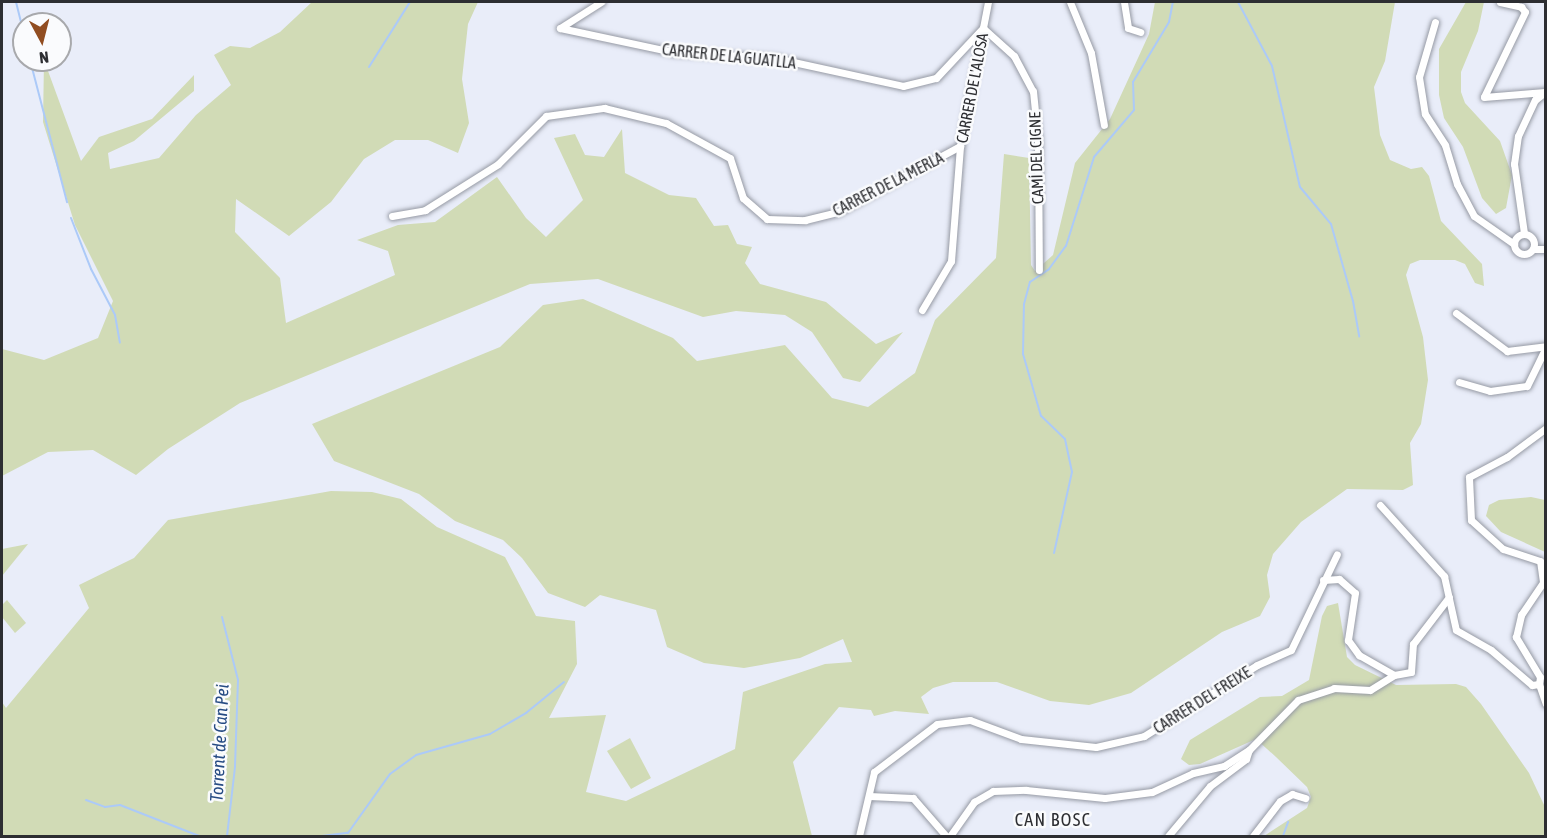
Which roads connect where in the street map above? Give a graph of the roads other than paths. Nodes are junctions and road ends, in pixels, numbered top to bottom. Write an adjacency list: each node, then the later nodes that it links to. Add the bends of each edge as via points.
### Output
1 (601, 2): 7 (street, CARRER DE LA GUATLLA, via 560,28 673,51 775,58 903,86 936,78)
2 (988, 2): 7 (street, CARRER DE L'ALOSA)
3 (1070, 2): 10 (street, via 1090,53)
4 (1124, 2): 8 (street, via 1128,28)
5 (1500, 2): 9 (street, via 1521,7 1525,12 1484,97)
6 (1435, 22): 14 (street, via 1419,77 1425,114 1445,145 1457,184 1474,216)
7 (983, 28): 11 (street, CARRER DE L'ALOSA); 17 (street, CAMÍ DEL CIGNE, via 1014,56 1033,91 1038,141)
8 (1140, 32)
9 (1545, 92): 13 (street, via 1535,100 1518,136 1514,164)
10 (1104, 125)
11 (960, 146): 12 (street, CARRER DE LA MERLA, via 838,212 805,220 767,219 744,198 730,158 666,123 604,108 546,116 498,164 425,210); 18 (street, CARRER DE L'ALOSA, via 951,261)
12 (392, 216)
13 (1524, 233): 14 (street); 15 (street, via 1534,240)
14 (1514, 244): 15 (street, via 1521,254)
15 (1533, 249): 16 (street)
16 (1545, 249)
17 (1039, 270)
18 (922, 310)
19 (1456, 312): 20 (street, via 1491,343 1507,351)
20 (1545, 347): 21 (street, via 1527,386 1490,390)
21 (1459, 382)
22 (1545, 429): 25 (street, via 1507,458 1469,477 1470,520 1503,549)
23 (1380, 505): 27 (street, via 1433,560 1444,576)
24 (1337, 554): 26 (street, CARRER DEL FREIXE)
25 (1543, 562): 29 (street, via 1543,582 1521,615 1516,638)
26 (1323, 580): 28 (street, via 1339,579 1355,593 1348,640 1359,655); 32 (street, CARRER DEL FREIXE, via 1291,650 1257,665 1144,736 1096,747 1021,739 970,720 937,724 874,772)
27 (1449, 597): 28 (street, via 1413,644 1411,672); 29 (street, via 1456,630 1491,650 1532,685)
28 (1394, 675): 31 (street, via 1370,690 1334,688 1298,700)
29 (1539, 681): 30 (street)
30 (1545, 704)
31 (1249, 750): 35 (street, via 1224,766 1193,773 1152,792 1105,798 1026,790 993,791 974,802); 36 (street, via 1246,759 1210,786)
32 (869, 795): 34 (street, CARRER DEL FREIXE); 35 (street, via 913,798)
33 (1305, 798): 37 (street, via 1292,794 1280,801)
34 (859, 837)
35 (948, 837)
36 (1168, 837)
37 (1253, 837)

